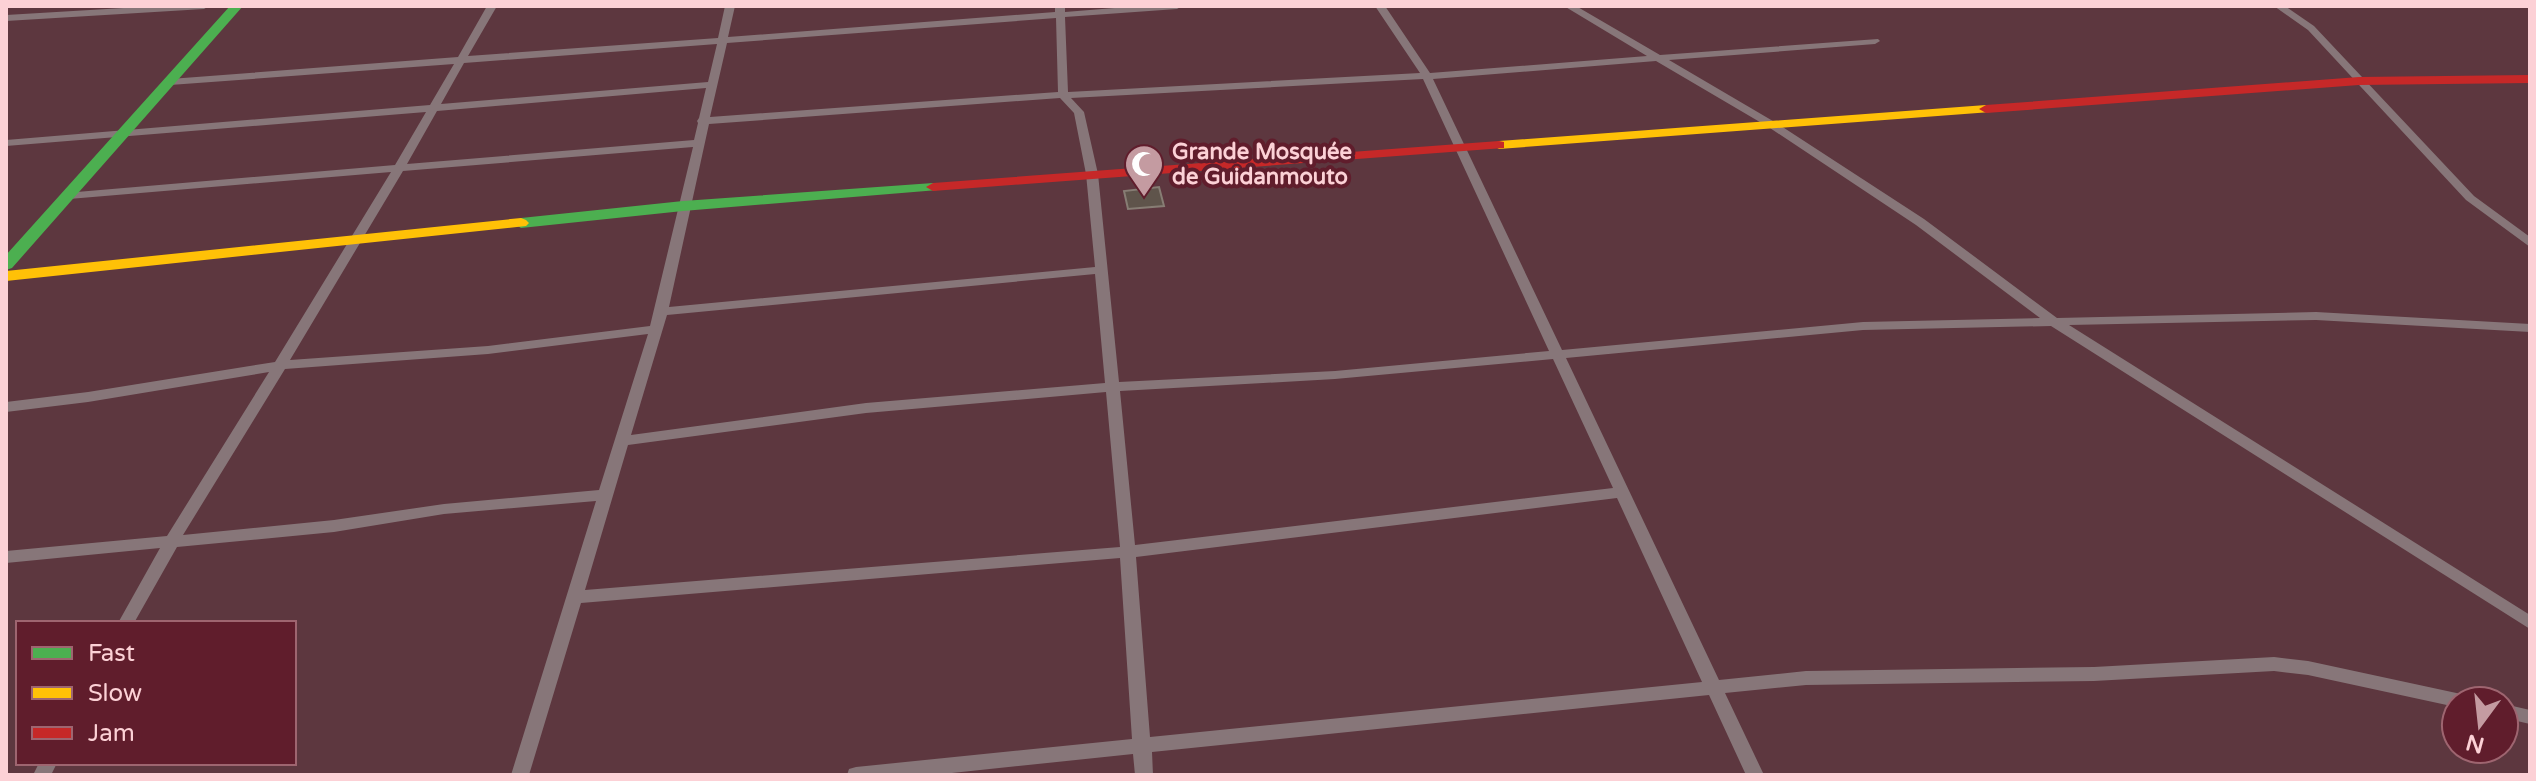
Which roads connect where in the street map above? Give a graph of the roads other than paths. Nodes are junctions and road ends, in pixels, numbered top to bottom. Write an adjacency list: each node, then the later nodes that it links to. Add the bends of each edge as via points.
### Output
1 (204, 6): 10 (street)
2 (237, 6): 18 (street)
3 (492, 6): 14 (street)
4 (730, 6): 11 (street)
5 (1177, 6): 9 (street)
6 (1380, 6): 15 (street)
7 (1569, 6): 13 (street)
8 (2279, 6): 17 (street, via 2311,28)
9 (1060, 10): 11 (street); 20 (street)
10 (6, 18)
11 (722, 39): 14 (street); 19 (street)
12 (1875, 41): 13 (street)
13 (1656, 57): 15 (street); 23 (street)
14 (461, 58): 18 (street); 21 (street)
15 (1427, 76): 20 (street); 27 (street)
16 (2530, 79): 17 (street)
17 (2359, 81): 23 (street); 33 (street, via 2470,198)
18 (170, 82): 24 (street)
19 (710, 85): 21 (street); 22 (street)
20 (1063, 95): 22 (street); 29 (street, via 1079,112)
21 (434, 105): 24 (street); 28 (street)
22 (702, 121): 26 (street)
23 (1774, 126): 27 (street); 38 (street, via 1920,222)
24 (125, 133): 25 (street); 30 (street)
25 (6, 143)
26 (697, 143): 28 (street); 31 (street)
27 (1460, 147): 29 (street); 41 (street)
28 (398, 167): 30 (street); 32 (street)
29 (1092, 174): 31 (street); 35 (street)
30 (69, 195): 34 (street)
31 (683, 206): 32 (street); 37 (street)
32 (359, 238): 36 (street); 42 (street)
33 (2530, 243)
34 (6, 265)
35 (1101, 270): 37 (street); 43 (street)
36 (6, 276)
37 (661, 312): 40 (street)
38 (2054, 322): 39 (street, via 2316,316); 41 (street, via 1863,326); 53 (street)
39 (2530, 328)
40 (656, 329): 42 (street, via 488,350); 45 (street)
41 (1558, 354): 43 (street, via 1335,375); 46 (street)
42 (283, 365): 44 (street); 48 (street)
43 (1112, 387): 45 (street, via 866,408); 49 (street)
44 (6, 407)
45 (622, 441): 47 (street)
46 (1624, 492): 49 (street); 54 (street)
47 (605, 495): 48 (street); 51 (street)
48 (172, 541): 50 (street); 52 (street)
49 (1128, 552): 51 (street); 56 (street)
50 (6, 557)
51 (575, 597): 57 (street)
52 (127, 621)
53 (2530, 623)
54 (1715, 685): 55 (street, via 2274,664); 56 (street); 60 (street)
55 (2440, 696)
56 (1141, 746): 58 (street); 59 (street)
57 (520, 775)
58 (856, 775)
59 (1144, 775)
60 (1755, 775)

